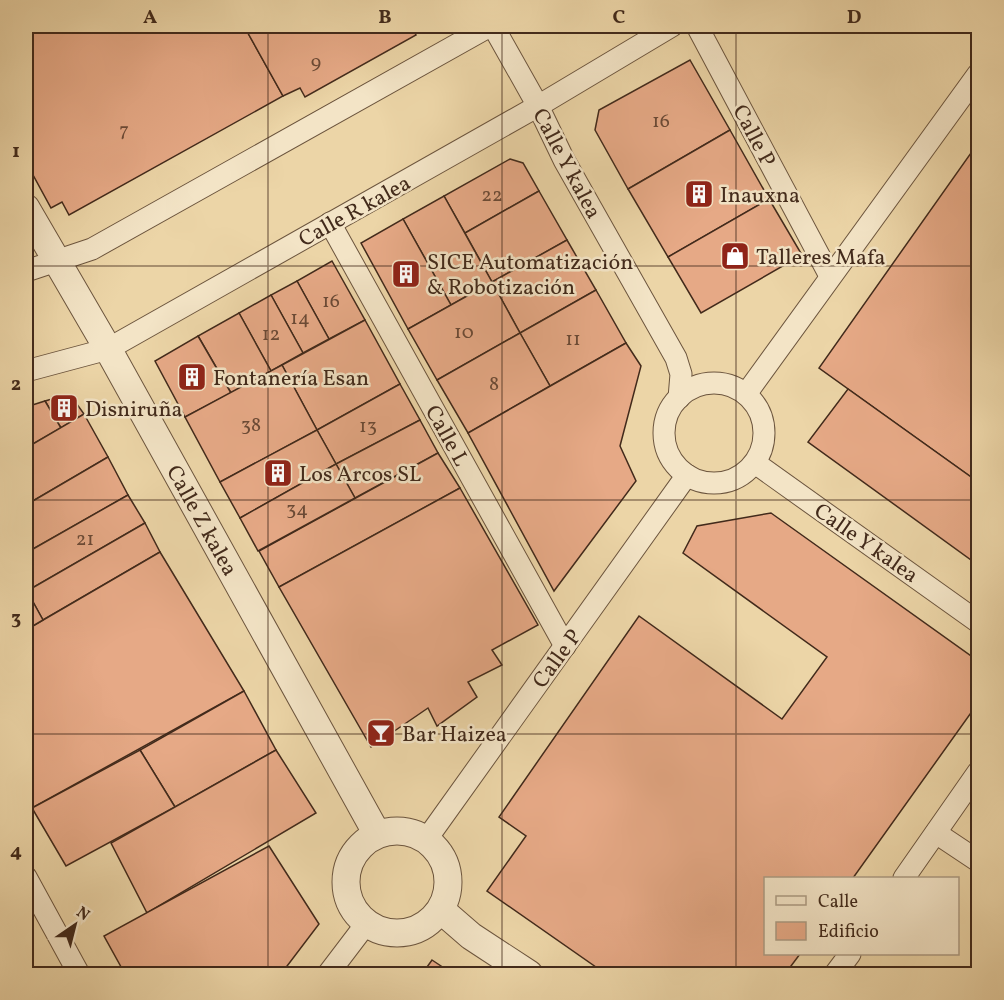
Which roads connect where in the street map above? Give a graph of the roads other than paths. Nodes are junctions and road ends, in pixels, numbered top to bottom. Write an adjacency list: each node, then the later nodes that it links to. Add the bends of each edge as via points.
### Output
1 (491, 26): 5 (street, Calle Y kalea); 8 (street, via 92,249)
2 (672, 26): 5 (street, Calle R kalea)
3 (697, 26): 10 (street, Calle P)
4 (978, 74): 10 (street)
5 (538, 106): 7 (street, Calle R kalea); 14 (street, Calle Y kalea, via 564,160 675,357 681,374)
6 (26, 208): 8 (street, Calle Z kalea)
7 (330, 224): 11 (street, Calle R kalea); 18 (street, Calle L)
8 (57, 261): 9 (street); 11 (street, Calle Z kalea)
9 (26, 271)
10 (830, 276): 13 (street)
11 (108, 349): 12 (street, Calle R kalea); 21 (street, Calle Z kalea)
12 (26, 371)
13 (746, 394): 14 (street, via 719,383 704,384); 15 (street, via 765,427 763,446)
14 (678, 398): 16 (street, via 664,429 666,447 674,463)
15 (755, 463): 16 (street, via 741,476 723,483 704,483); 17 (street, Calle Y kalea)
16 (687, 475): 18 (street, Calle P)
17 (978, 621)
18 (565, 646): 22 (street, Calle P)
19 (978, 772): 20 (street)
20 (936, 833): 23 (street); 24 (street)
21 (377, 834): 22 (street, via 399,830); 27 (street, via 359,846 348,865 345,887 352,908)
22 (426, 840): 26 (street, via 437,849 447,868 448,890)
23 (978, 861)
24 (905, 877)
25 (26, 878): 29 (street)
26 (441, 910): 27 (street, via 430,923 415,931 381,932); 31 (street)
27 (366, 924): 30 (street)
28 (849, 955): 32 (street)
29 (79, 975)
30 (328, 975)
31 (528, 975)
32 (836, 975)

